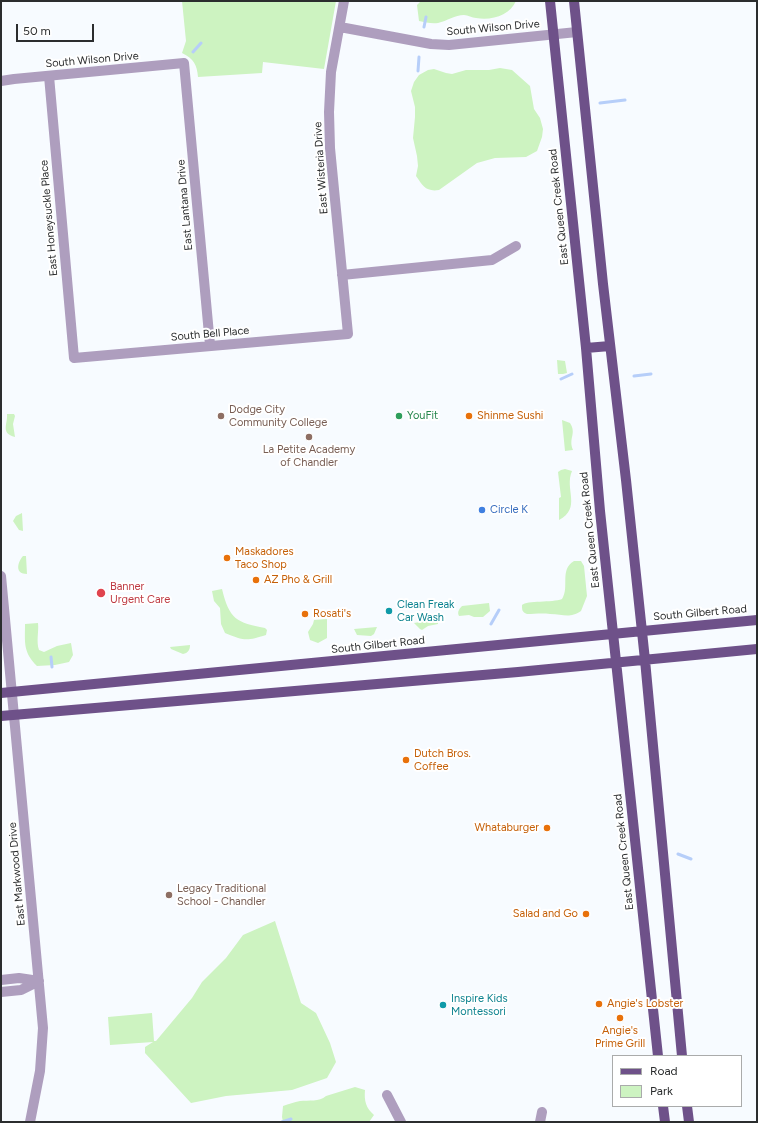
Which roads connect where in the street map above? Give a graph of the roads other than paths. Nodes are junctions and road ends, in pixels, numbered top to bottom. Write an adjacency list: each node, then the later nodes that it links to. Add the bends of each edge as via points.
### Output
1 (344, 1): 4 (street, East Wisteria Drive)
2 (550, 1): 6 (main road, East Queen Creek Road)
3 (574, 1): 5 (main road)
4 (340, 27): 6 (street, South Wilson Drive, via 432,44 467,44); 11 (street, East Wisteria Drive, via 331,72 329,112)
5 (577, 32): 6 (street, South Wilson Drive); 14 (main road)
6 (553, 35): 15 (main road, East Queen Creek Road)
7 (184, 63): 8 (street, South Wilson Drive); 13 (street, East Lantana Drive)
8 (49, 76): 9 (street, South Wilson Drive); 16 (street, East Honeysuckle Place)
9 (1, 82)
10 (516, 246): 11 (street, via 492,260)
11 (342, 274): 12 (street, East Wisteria Drive)
12 (348, 334): 13 (street, South Bell Place)
13 (210, 345): 16 (street, South Bell Place)
14 (610, 346): 15 (main road); 19 (main road)
15 (586, 348): 20 (main road, East Queen Creek Road)
16 (74, 358)
17 (1, 576): 24 (street, East Markwood Drive)
18 (757, 620): 19 (main road, South Gilbert Road)
19 (642, 631): 20 (main road, South Gilbert Road); 22 (main road)
20 (613, 634): 23 (main road, East Queen Creek Road); 24 (main road, South Gilbert Road)
21 (757, 649): 22 (main road)
22 (645, 660): 23 (main road); 32 (main road)
23 (616, 663): 26 (main road); 31 (main road, East Queen Creek Road)
24 (12, 692): 25 (main road, South Gilbert Road); 26 (street, East Markwood Drive)
25 (1, 693)
26 (14, 714): 27 (main road); 29 (street, East Markwood Drive)
27 (1, 716)
28 (1, 980): 29 (street, via 19,978)
29 (39, 981): 30 (street, via 21,990); 37 (street, East Markwood Drive, via 42,1046)
30 (1, 992)
31 (658, 1055)
32 (682, 1055)
33 (387, 1095): 38 (street)
34 (663, 1107): 40 (main road)
35 (688, 1107): 41 (main road)
36 (542, 1112): 39 (street)
37 (30, 1122)
38 (401, 1122)
39 (540, 1122)
40 (665, 1122)
41 (689, 1122)

